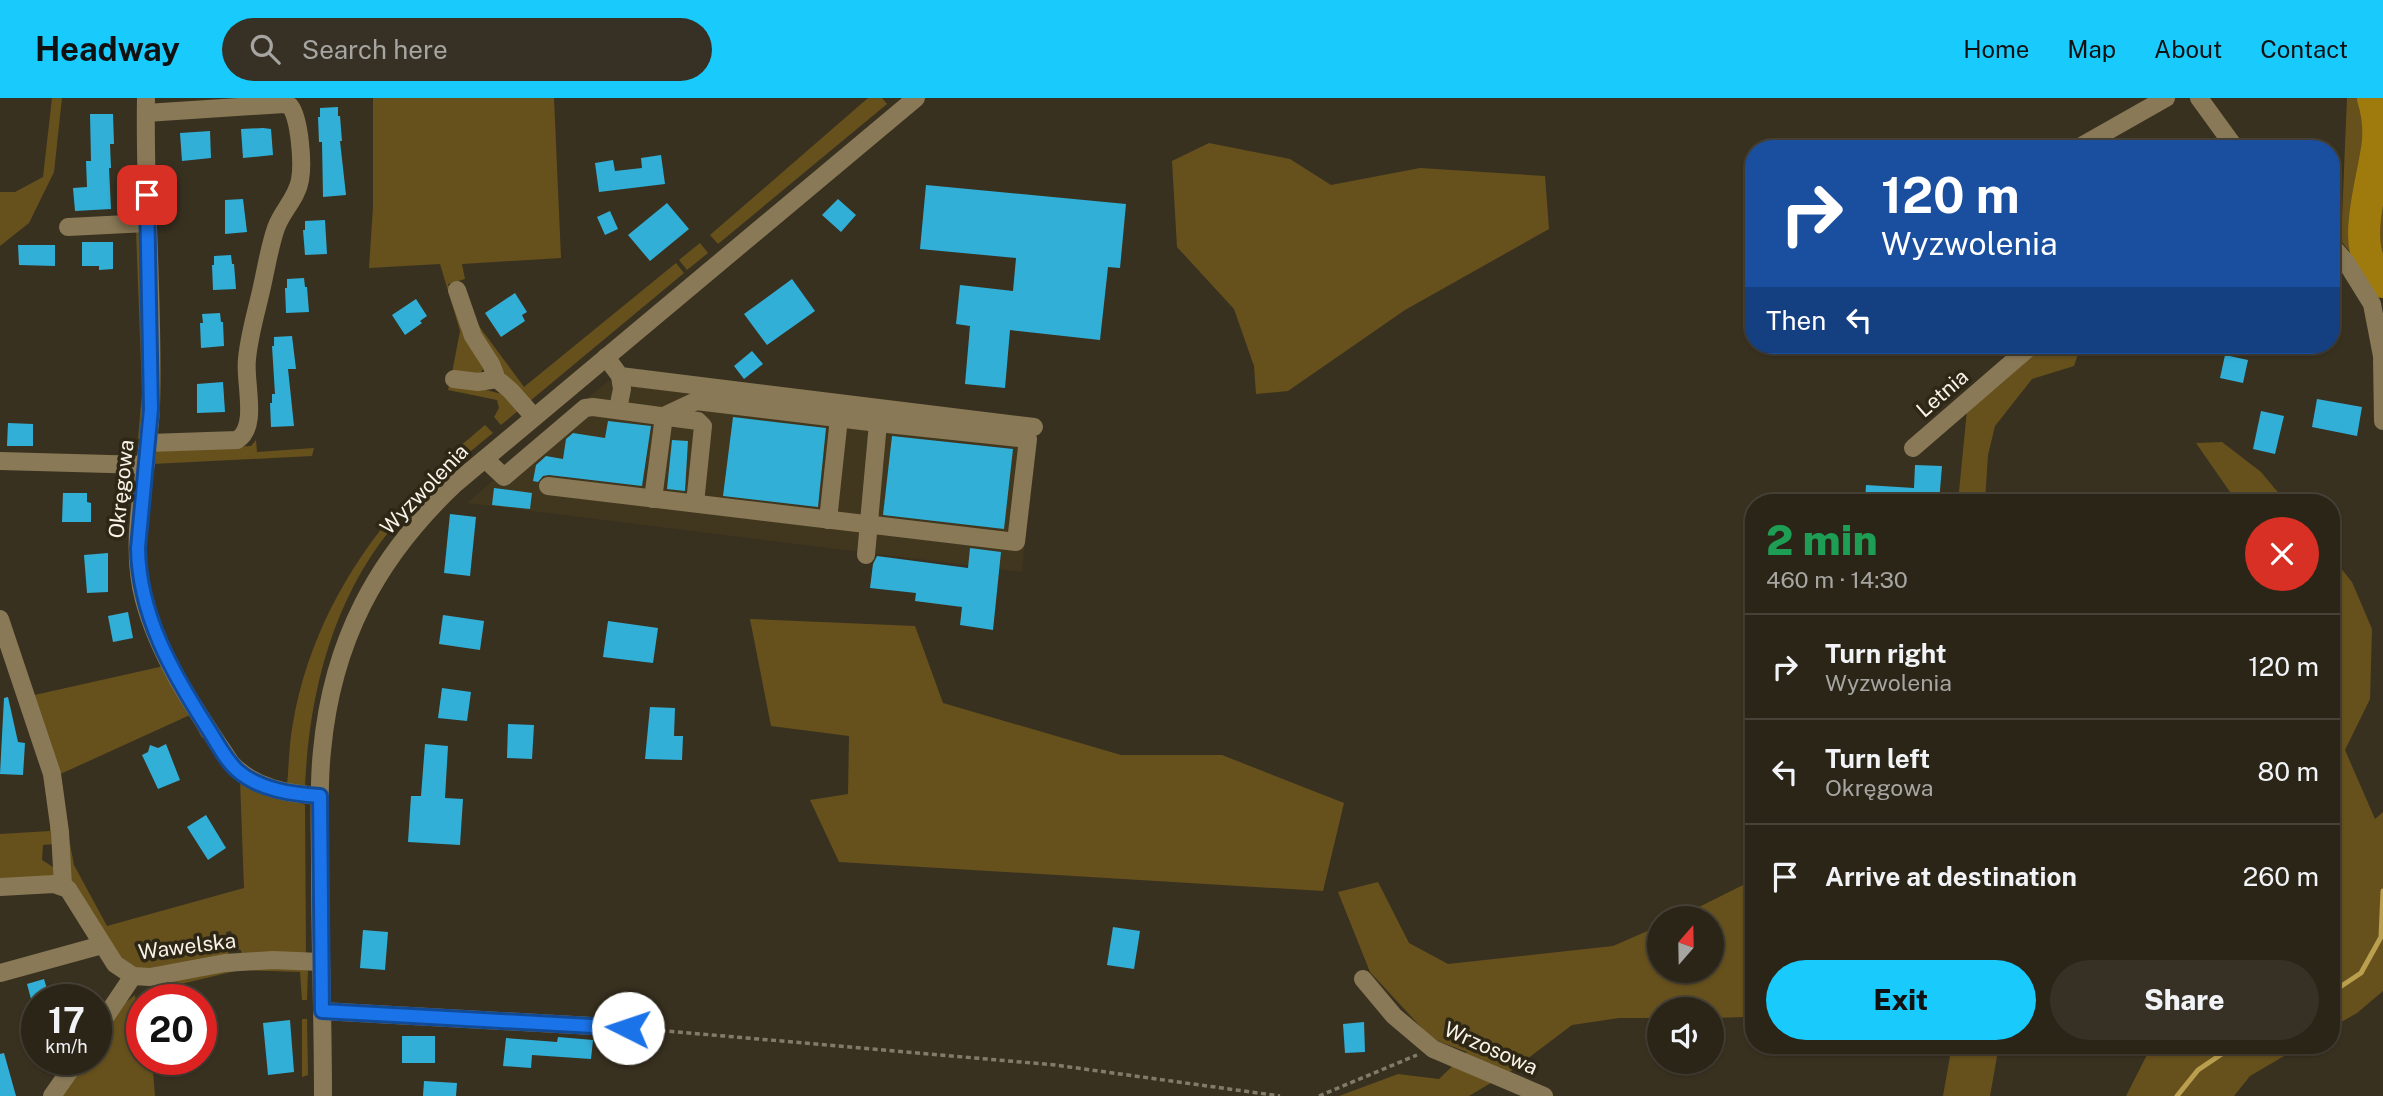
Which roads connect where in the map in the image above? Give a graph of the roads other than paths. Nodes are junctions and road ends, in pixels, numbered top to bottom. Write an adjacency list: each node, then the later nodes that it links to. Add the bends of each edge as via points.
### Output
1 (916, 98): 12 (street, Wyzwolenia)
2 (2166, 98): 5 (street)
3 (2199, 98): 6 (street)
4 (146, 106): 7 (street, Okręgowa); 23 (street, via 290,106 301,166 296,194 272,240 249,348 246,433 237,440)
5 (2093, 140)
6 (2229, 140)
7 (147, 223): 8 (street); 23 (street, Okręgowa, via 152,372)
8 (68, 227)
9 (2340, 255): 20 (street, via 2372,304 2382,356)
10 (457, 290): 15 (street, via 473,336)
11 (2022, 354): 24 (street, Letnia)
12 (606, 357): 13 (street); 18 (street, Wyzwolenia)
13 (620, 376): 16 (street); 22 (street)
14 (454, 379): 15 (street)
15 (497, 379): 18 (street)
16 (618, 409): 17 (street); 25 (street, via 585,408 504,477)
17 (664, 416): 19 (street, via 696,401); 29 (street); 30 (street, via 698,421 703,426)
18 (534, 417): 25 (street, Wyzwolenia)
19 (839, 418): 21 (street); 31 (street)
20 (2383, 421)
21 (878, 423): 32 (street); 32 (street, via 1028,439 1016,542)
22 (1034, 427)
23 (149, 443): 27 (street, Okręgowa)
24 (1913, 449)
25 (485, 458): 35 (street, Wyzwolenia, via 412,529 358,611 328,703)
26 (0, 461): 27 (street)
27 (146, 465): 35 (street, Okręgowa, via 138,567 149,618 170,665 239,772 272,789)
28 (548, 486): 29 (street)
29 (653, 499): 30 (street)
30 (695, 503): 31 (street)
31 (828, 520): 32 (street)
32 (869, 525): 33 (street)
33 (866, 555)
34 (0, 619): 36 (street, via 52,774)
35 (320, 796): 39 (street, Wyzwolenia)
36 (63, 886): 37 (street); 38 (street, Wawelska)
37 (0, 887)
38 (102, 946): 40 (street); 41 (street, Wawelska, via 121,970)
39 (321, 962): 41 (street, Wawelska, via 225,963); 44 (street, Wyzwolenia)
40 (0, 973)
41 (133, 976): 43 (street)
42 (1363, 979): 49 (street, Wrzosowa, via 1394,1016 1433,1049)
43 (112, 1007)
44 (322, 1011): 45 (street); 48 (street, Wyzwolenia)
45 (628, 1028)
46 (67, 1075): 47 (street)
47 (52, 1096)
48 (323, 1096)
49 (1544, 1096)

